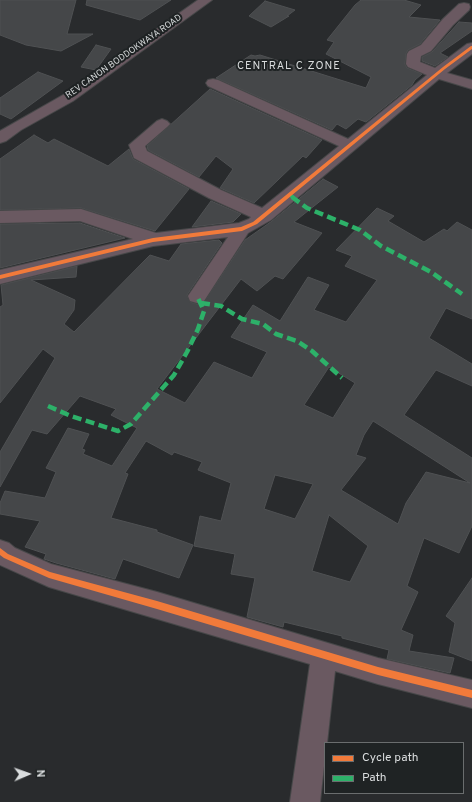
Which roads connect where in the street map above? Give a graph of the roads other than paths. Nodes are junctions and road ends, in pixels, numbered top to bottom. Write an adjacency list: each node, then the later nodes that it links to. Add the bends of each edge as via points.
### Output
1 (206, 0): 8 (street, REV CANON BODDOKWAYA ROAD, via 68,98)
2 (464, 7): 4 (street, via 426,48 414,54 413,64)
3 (472, 47): 4 (street)
4 (436, 74): 6 (street); 9 (street)
5 (212, 83): 9 (street)
6 (472, 85)
7 (162, 124): 10 (street, via 137,144 140,154 215,194)
8 (0, 138)
9 (349, 145): 10 (street)
10 (265, 216): 12 (street)
11 (0, 218): 13 (street, via 81,215)
12 (242, 229): 13 (street); 15 (street)
13 (153, 240): 14 (street)
14 (0, 278)
15 (197, 296)
16 (0, 551): 17 (street, via 49,575)
17 (324, 655): 18 (street); 19 (street)
18 (472, 694)
19 (305, 802)

